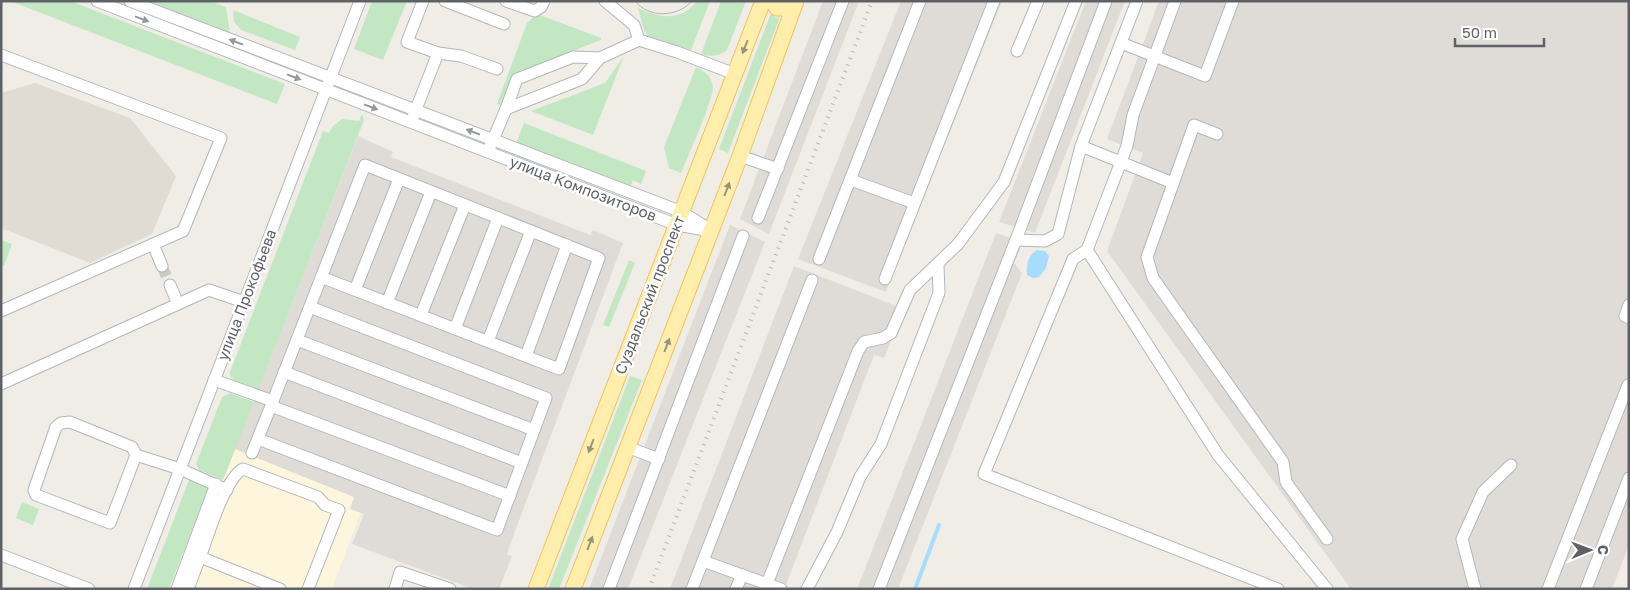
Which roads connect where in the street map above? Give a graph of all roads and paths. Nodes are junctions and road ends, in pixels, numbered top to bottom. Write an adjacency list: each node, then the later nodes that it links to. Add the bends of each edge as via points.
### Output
1 (97, 1): 32 (street, улица Композиторов, one-way to 32)
2 (130, 1): 31 (street, улица Композиторов, one-way to 2)
3 (360, 1): 31 (street, улица Прокофьева)
4 (423, 1): 25 (street, via 407,42)
5 (445, 1): 21 (street)
6 (506, 1): 7 (street, via 535,11)
7 (544, 1)
8 (605, 1): 22 (street, via 634,25)
9 (763, 1): 30 (main road, Суздальский проспект, one-way to 30)
10 (772, 1): 20 (main road, via 777,8 786,8)
11 (843, 1): 42 (street)
12 (920, 1): 44 (street)
13 (994, 1): 47 (street)
14 (1038, 1): 24 (street)
15 (1076, 1): 60 (street, via 1004,182 970,230)
16 (1106, 1): 55 (street)
17 (1137, 1): 23 (street)
18 (1175, 1): 27 (street)
19 (1233, 1): 27 (street, via 1205,76)
20 (796, 2): 40 (main road)
21 (504, 24)
22 (638, 40): 28 (street); 30 (street)
23 (1121, 44): 27 (street); 38 (street)
24 (1017, 51)
25 (438, 53): 29 (street, via 461,56); 34 (street)
26 (1, 55): 56 (street, via 221,138 183,231)
27 (1154, 56): 41 (street)
28 (600, 58): 33 (street, via 582,79); 33 (street, via 573,57 518,79)
29 (497, 69)
30 (735, 74): 51 (main road, Суздальский проспект)
31 (330, 78): 32 (street, улица Прокофьева); 34 (street, улица Композиторов)
32 (326, 90): 35 (street, улица Композиторов, one-way to 35); 67 (street, улица Прокофьева)
33 (506, 109): 37 (street)
34 (416, 111): 35 (street); 37 (street, улица Композиторов, one-way to 34)
35 (411, 123): 39 (street, улица Композиторов)
36 (1217, 134): 45 (street, via 1194,125)
37 (493, 140): 39 (street); 51 (street, улица Композиторов)
38 (1081, 146): 41 (street); 55 (street, via 1058,234 1045,241)
39 (488, 153): 51 (street, улица Композиторов)
40 (740, 156): 42 (street); 53 (main road, one-way to 40)
41 (1120, 162): 45 (street); 58 (street)
42 (778, 170): 50 (street)
43 (399, 179): 46 (street); 62 (street, via 365,165); 66 (street)
44 (851, 180): 47 (street); 59 (street)
45 (1172, 183): 97 (street, via 1147,258 1153,278 1283,462 1286,482)
46 (431, 192): 48 (street); 68 (street)
47 (914, 203): 63 (street)
48 (465, 205): 49 (street); 73 (street)
49 (498, 218): 52 (street); 75 (street)
50 (758, 218)
51 (679, 219): 53 (street, улица Композиторов); 111 (main road, Суздальский проспект, one-way to 111)
52 (531, 231): 57 (street); 77 (street)
53 (711, 231): 86 (main road, one-way to 53)
54 (744, 236): 89 (street)
55 (1016, 240): 118 (street)
56 (153, 244): 61 (street); 72 (street)
57 (566, 245): 78 (street); 78 (street, via 599,258 559,369)
58 (1087, 250): 119 (street, via 1073,259 984,474); 120 (street, via 1218,456)
59 (819, 259)
60 (938, 265): 102 (street, via 910,290 891,333 864,342 858,351); 117 (street, via 939,293 884,436 860,477 837,532)
61 (162, 266)
62 (321, 277): 66 (street); 71 (street)
63 (884, 279)
64 (812, 280): 100 (street)
65 (170, 285): 69 (street)
66 (355, 290): 68 (street)
67 (244, 302): 69 (street, via 209,290); 80 (street, улица Прокофьева)
68 (387, 303): 73 (street)
69 (178, 304): 81 (street)
70 (1629, 306): 74 (street, via 1625,316)
71 (310, 307): 76 (street); 84 (street, via 546,398)
72 (1, 311)
73 (421, 316): 75 (street)
74 (1629, 318)
75 (455, 328): 77 (street)
76 (297, 340): 79 (street); 84 (street)
77 (488, 342): 78 (street)
78 (526, 356)
79 (284, 372): 83 (street); 90 (street)
80 (214, 380): 83 (street); 92 (street, улица Прокофьева)
81 (1, 384)
82 (1628, 385): 122 (street)
83 (272, 404): 85 (street); 96 (street)
84 (534, 430): 90 (street)
85 (258, 439): 87 (street); 96 (street, via 497,530)
86 (627, 448): 89 (street); 112 (main road, one-way to 86)
87 (252, 452)
88 (136, 455): 88 (street, via 110,523 35,493 56,427 61,423 70,422 132,447); 92 (street)
89 (659, 459): 113 (street)
90 (522, 463): 96 (street)
91 (1511, 465): 121 (street, via 1483,492 1462,539)
92 (180, 470): 94 (street); 104 (street, улица Прокофьева)
93 (1629, 478): 123 (street)
94 (216, 484): 95 (street); 105 (street)
95 (227, 490): 99 (street); 108 (street, via 240,471 247,470 318,497 326,505 339,510)
96 (510, 496)
97 (1327, 539)
98 (1, 555): 103 (street)
99 (200, 557): 106 (street); 107 (street)
100 (703, 560): 101 (street); 114 (street)
101 (742, 574): 102 (street); 115 (street)
102 (766, 586): 116 (street)
103 (89, 589)
104 (134, 589)
105 (177, 589)
106 (188, 589)
107 (280, 589)
108 (308, 589)
109 (395, 589): 110 (street, via 400,572)
110 (450, 589)
111 (536, 589)
112 (573, 589)
113 (609, 589)
114 (692, 589)
115 (736, 589)
116 (781, 589)
117 (807, 589)
118 (878, 589)
119 (1278, 589)
120 (1327, 589)
121 (1475, 589)
122 (1548, 589)
123 (1586, 589)

